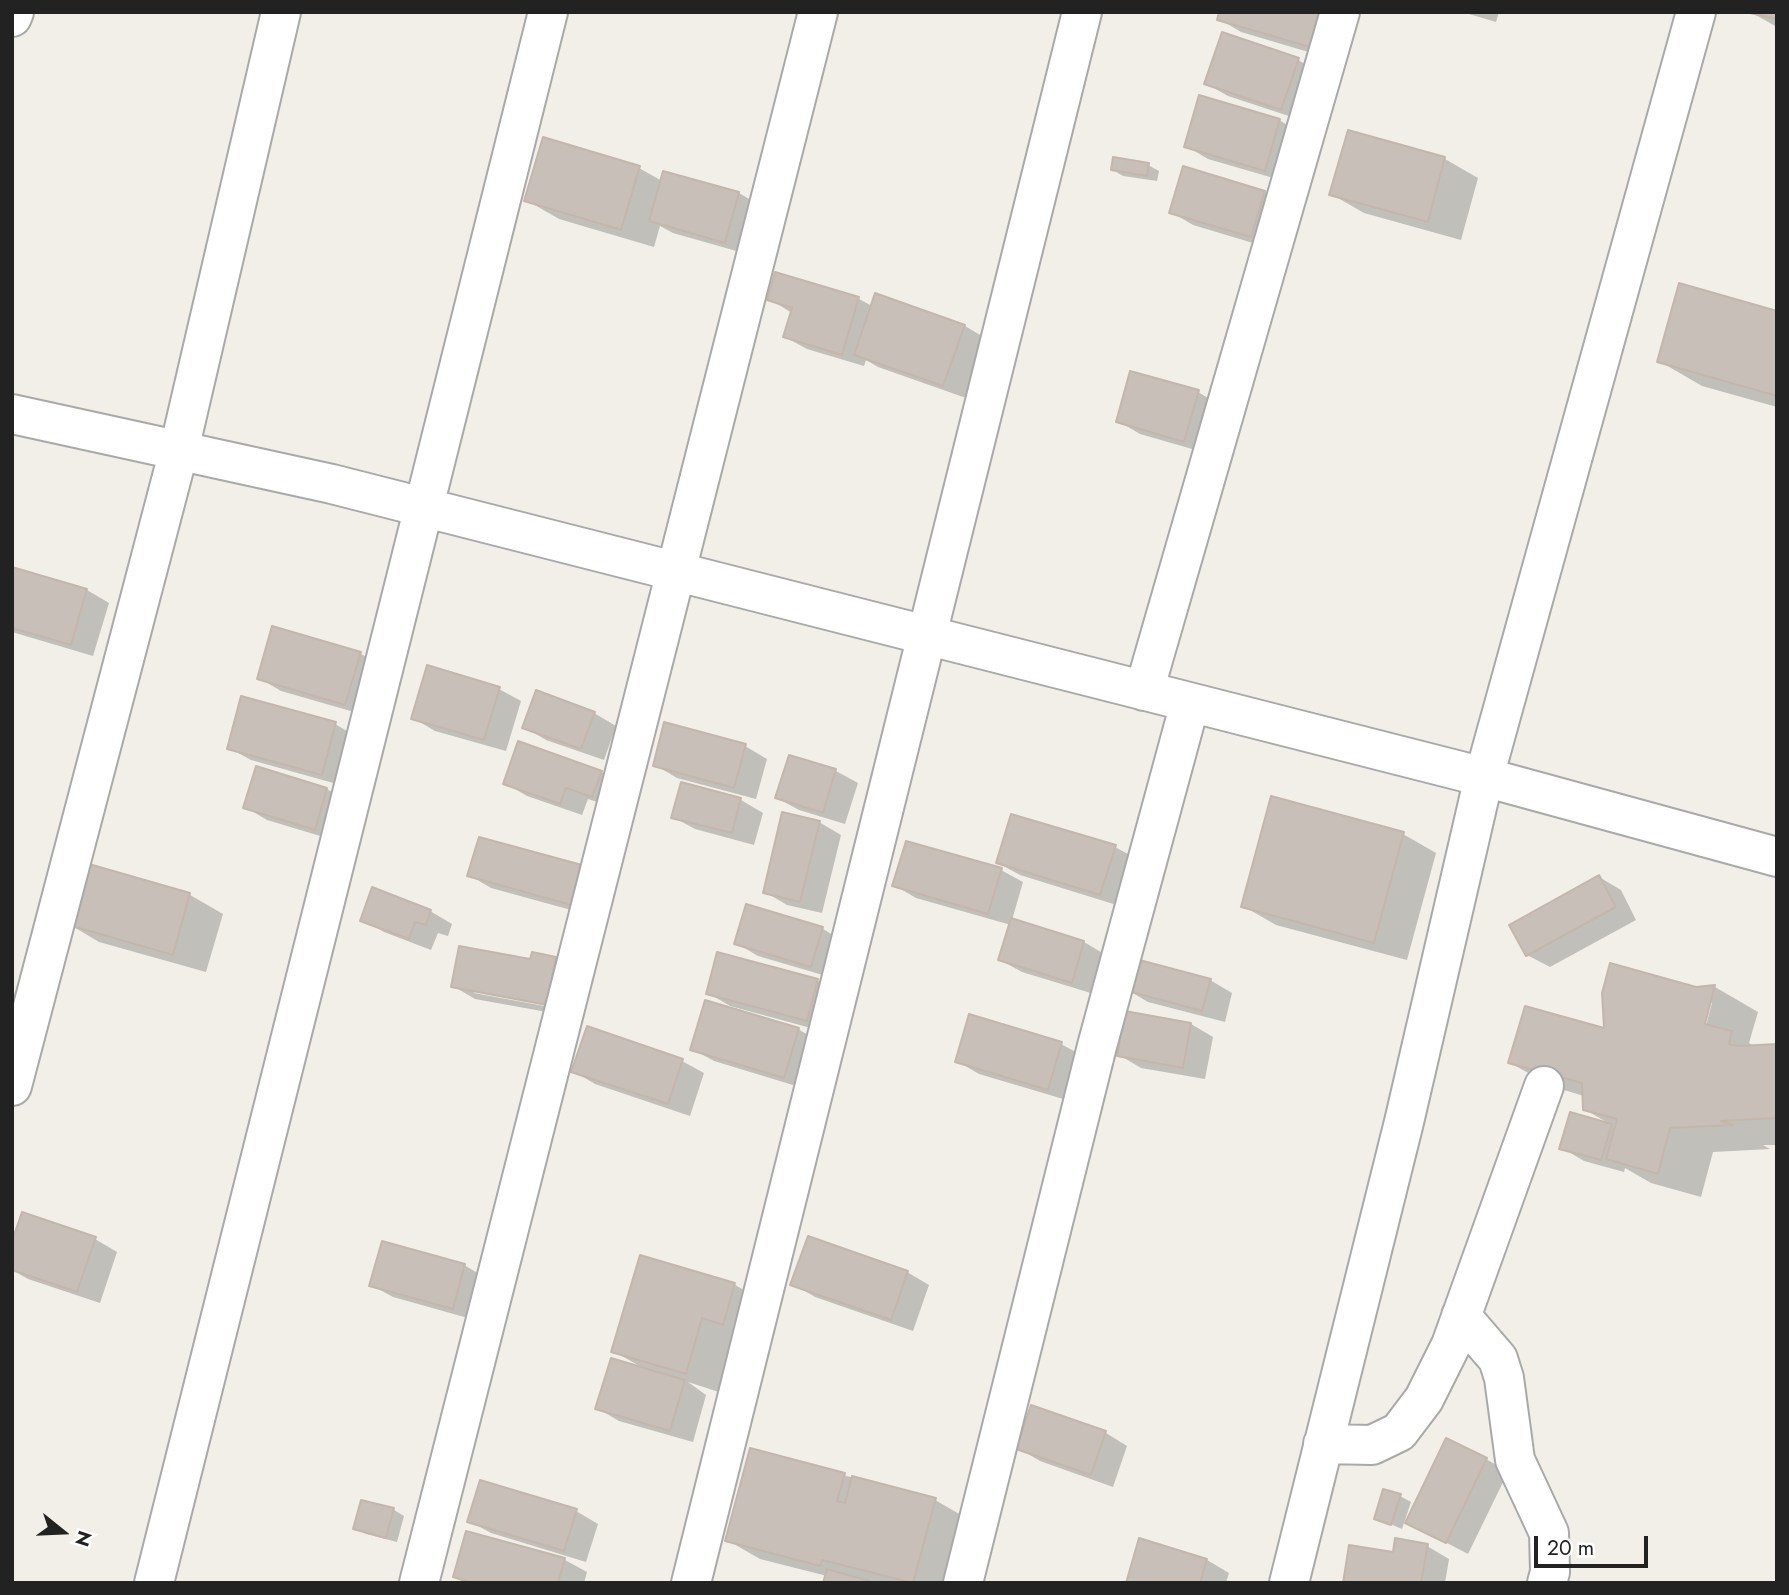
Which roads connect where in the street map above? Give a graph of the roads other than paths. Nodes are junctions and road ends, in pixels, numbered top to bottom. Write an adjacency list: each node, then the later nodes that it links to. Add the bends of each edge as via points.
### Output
1 (281, 12): 8 (street)
2 (548, 12): 9 (street)
3 (818, 12): 10 (street)
4 (1082, 12): 11 (street)
5 (1340, 12): 12 (street)
6 (1696, 12): 14 (street)
7 (12, 414): 8 (street)
8 (179, 450): 9 (street); 16 (street)
9 (424, 507): 10 (street); 20 (street)
10 (677, 572): 11 (street); 21 (street)
11 (926, 636): 12 (street); 22 (street)
12 (1144, 691): 13 (street)
13 (1190, 703): 14 (street); 23 (street, via 1097,1046)
14 (1484, 777): 15 (street); 19 (street)
15 (1777, 857)
16 (12, 1086)
17 (1544, 1086): 18 (street)
18 (1461, 1316): 19 (street, via 1424,1399 1399,1432 1372,1444); 25 (street, via 1498,1359 1515,1460 1549,1533)
19 (1323, 1444): 24 (street)
20 (154, 1583)
21 (419, 1583)
22 (691, 1583)
23 (963, 1583)
24 (1289, 1583)
25 (1547, 1583)

